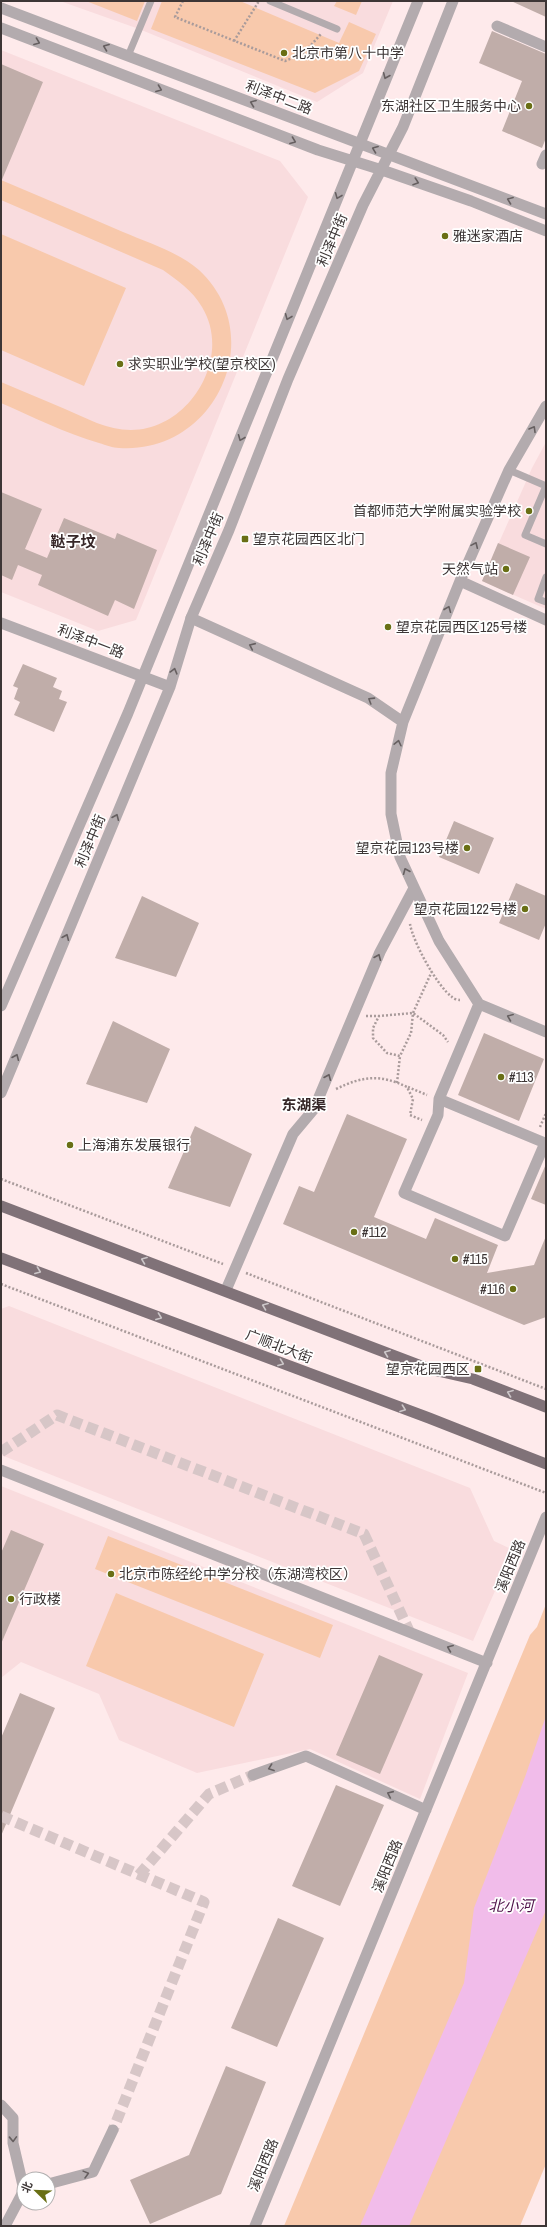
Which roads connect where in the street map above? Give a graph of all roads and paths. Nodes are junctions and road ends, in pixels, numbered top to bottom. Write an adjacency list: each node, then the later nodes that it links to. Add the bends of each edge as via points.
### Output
1 (151, 1): 14 (lane)
2 (183, 1): 12 (path, via 175,17)
3 (259, 1): 12 (path)
4 (270, 1): 8 (lane)
5 (418, 1): 15 (street, 利泽中街, one-way to 15)
6 (453, 1): 16 (street, 利泽中街)
7 (1, 8): 14 (street, 利泽中二路, one-way to 7)
8 (327, 25): 11 (lane); 12 (path, via 303,54 285,62)
9 (497, 26): 13 (street)
10 (1, 28): 17 (street, one-way to 17)
11 (337, 29)
12 (234, 41)
13 (546, 47)
14 (128, 56): 15 (street, 利泽中二路, one-way to 14)
15 (359, 143): 16 (street, 利泽中二路, one-way to 15); 17 (street, 利泽中街)
16 (390, 154): 18 (street, 利泽中街); 19 (street, 利泽中二路, one-way to 16)
17 (352, 161): 18 (street); 31 (street, 利泽中街, one-way to 31)
18 (382, 170): 20 (street, one-way to 20); 28 (street, 利泽中街, via 363,205 288,379 229,530)
19 (546, 214)
20 (546, 231)
21 (546, 406): 22 (street, one-way to 21)
22 (508, 470): 23 (lane); 26 (street, one-way to 22)
23 (546, 486): 24 (lane, via 525,535)
24 (546, 544)
25 (546, 578): 27 (lane, via 538,599)
26 (460, 581): 29 (street); 33 (street, one-way to 26)
27 (546, 602)
28 (191, 618): 32 (street, 利泽中街, one-way to 28); 33 (street, one-way to 28, via 368,698)
29 (546, 620)
30 (1, 623): 31 (street, 利泽中一路)
31 (142, 677): 32 (street, 利泽中一路); 38 (street, 利泽中街)
32 (170, 688): 45 (street, 利泽中街, one-way to 32)
33 (403, 722): 34 (street, one-way to 33, via 400,857 391,814 391,772)
34 (414, 888): 35 (street); 37 (street, via 439,941)
35 (406, 902): 36 (path, via 413,938); 46 (street, one-way to 35, via 380,952)
36 (432, 971): 37 (path, via 452,998); 39 (path)
37 (479, 1005): 40 (street, one-way to 37); 41 (street)
38 (1, 1006)
39 (413, 1013): 41 (path, via 443,1035); 42 (path, via 410,1033); 42 (path, via 379,1016 373,1028 373,1038 380,1046 387,1053)
40 (546, 1032)
41 (457, 1054): 47 (street)
42 (400, 1056): 43 (path)
43 (398, 1083): 44 (path); 46 (path, via 376,1077 358,1079)
44 (407, 1087): 47 (path); 48 (path, via 413,1099 410,1115)
45 (1, 1093)
46 (319, 1097): 52 (street, via 314,1108 294,1134)
47 (439, 1099): 48 (street, via 438,1115); 48 (street, via 545,1143 505,1236 404,1193)
48 (433, 1125)
49 (1, 1179): 52 (path)
50 (1, 1206): 54 (main road, one-way to 50)
51 (1, 1258): 57 (main road, 广顺北大街, one-way to 57)
52 (236, 1268): 54 (street); 55 (path)
53 (1, 1284): 59 (path)
54 (226, 1290): 56 (main road, one-way to 54, via 473,1379 429,1369)
55 (546, 1389)
56 (546, 1407)
57 (546, 1464)
58 (1, 1470): 61 (street, one-way to 58)
59 (546, 1493)
60 (546, 1517): 61 (street, 溪阳西路)
61 (487, 1663): 63 (street, 溪阳西路)
62 (253, 1775): 63 (street, one-way to 62, via 306,1756)
63 (426, 1810): 70 (street, 溪阳西路)
64 (1, 2105): 66 (street, one-way to 66, via 13,2118 13,2143)
65 (113, 2130): 67 (street, one-way to 65, via 93,2172)
66 (20, 2171)
67 (56, 2182)
68 (16, 2205): 69 (street)
69 (5, 2226)
70 (255, 2226)

